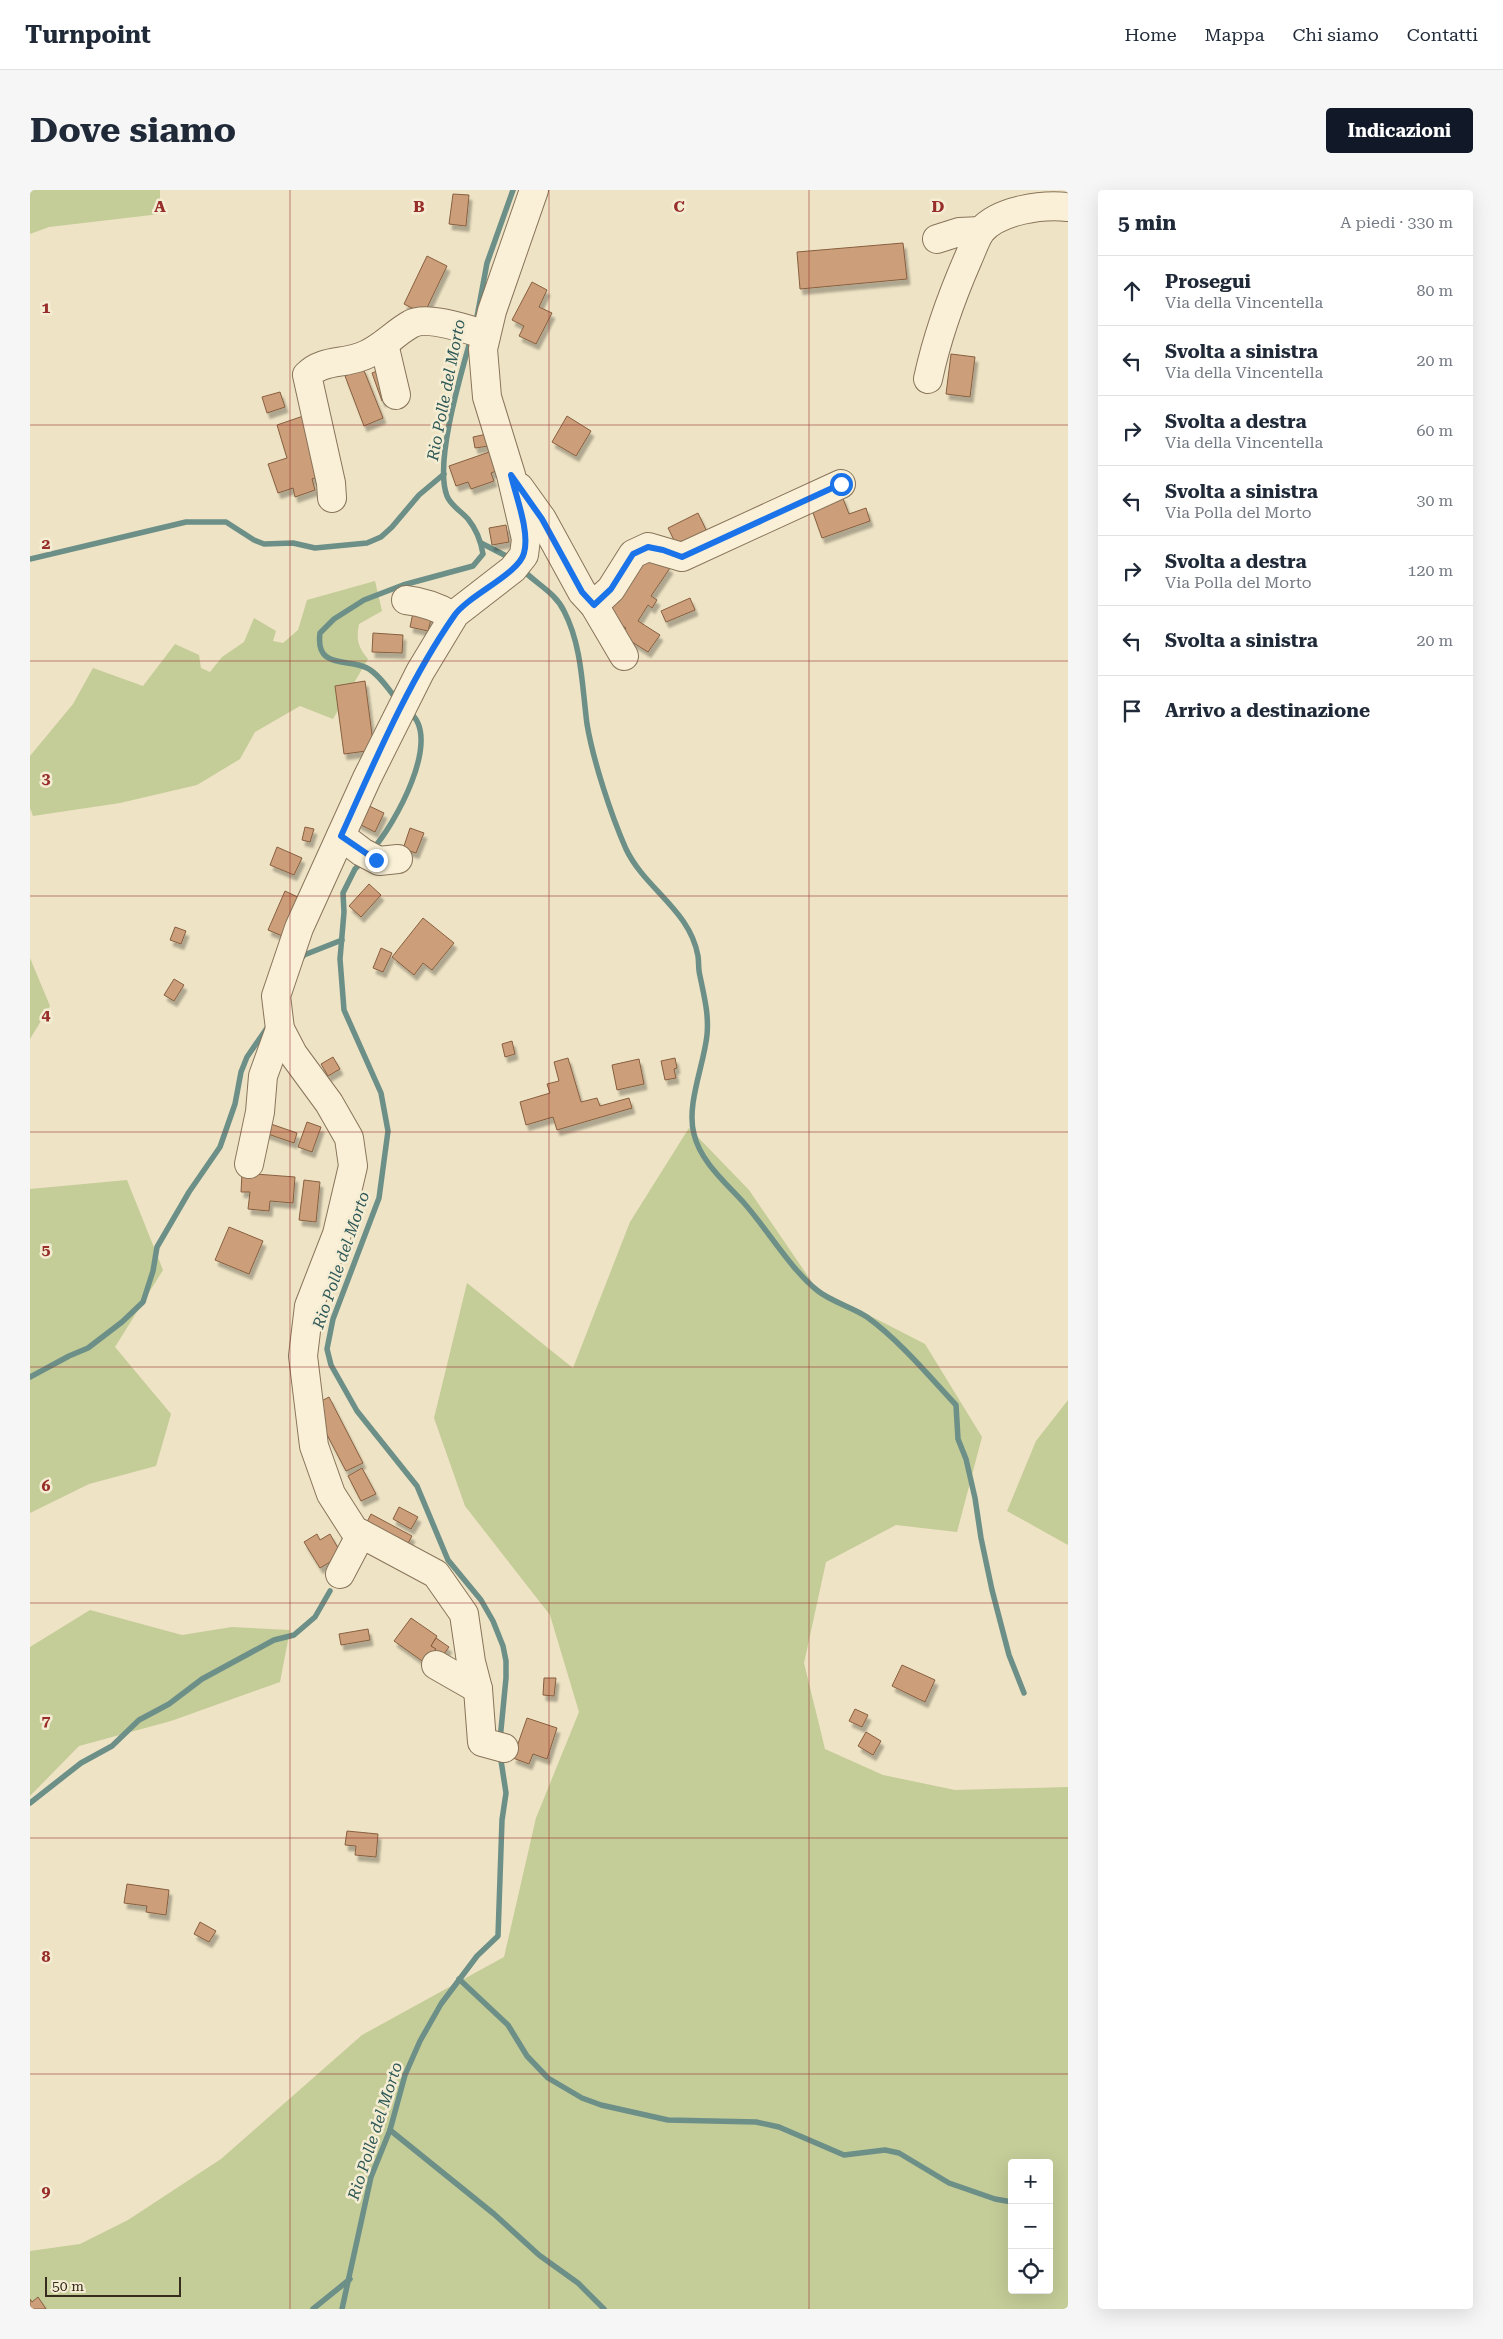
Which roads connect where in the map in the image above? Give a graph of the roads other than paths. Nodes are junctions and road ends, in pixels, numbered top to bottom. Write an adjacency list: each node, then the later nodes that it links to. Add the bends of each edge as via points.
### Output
1 (534, 190): 5 (street, via 492,311)
2 (1068, 207): 3 (street, via 1054,205 1016,211 994,221)
3 (982, 231): 4 (street, via 960,232); 7 (street, via 953,294)
4 (937, 239)
5 (478, 332): 6 (street, via 450,323 413,322); 9 (street, via 483,349 487,397)
6 (384, 344): 8 (street); 11 (street, via 360,357 315,367 307,375)
7 (928, 379)
8 (396, 395)
9 (511, 475): 13 (street, via 542,519 582,592); 14 (street, via 526,539 518,562)
10 (841, 484): 13 (street, via 682,557 648,547 633,554 611,589)
11 (332, 498)
12 (406, 600): 14 (street, via 419,601)
13 (594, 605): 15 (street)
14 (453, 616): 16 (street, via 403,707)
15 (624, 656)
16 (341, 836): 17 (street); 18 (street, via 299,928 276,996)
17 (379, 857)
18 (279, 1026): 19 (street, via 263,1076 260,1112); 20 (street, via 293,1054 329,1103 349,1138 353,1166 337,1234 309,1306 303,1356 314,1446 331,1494 354,1530)
19 (249, 1164)
20 (361, 1534): 21 (street); 23 (street, via 436,1574 464,1614 470,1662)
21 (340, 1574)
22 (436, 1665): 23 (street)
23 (478, 1689): 24 (street)
24 (492, 1745)

